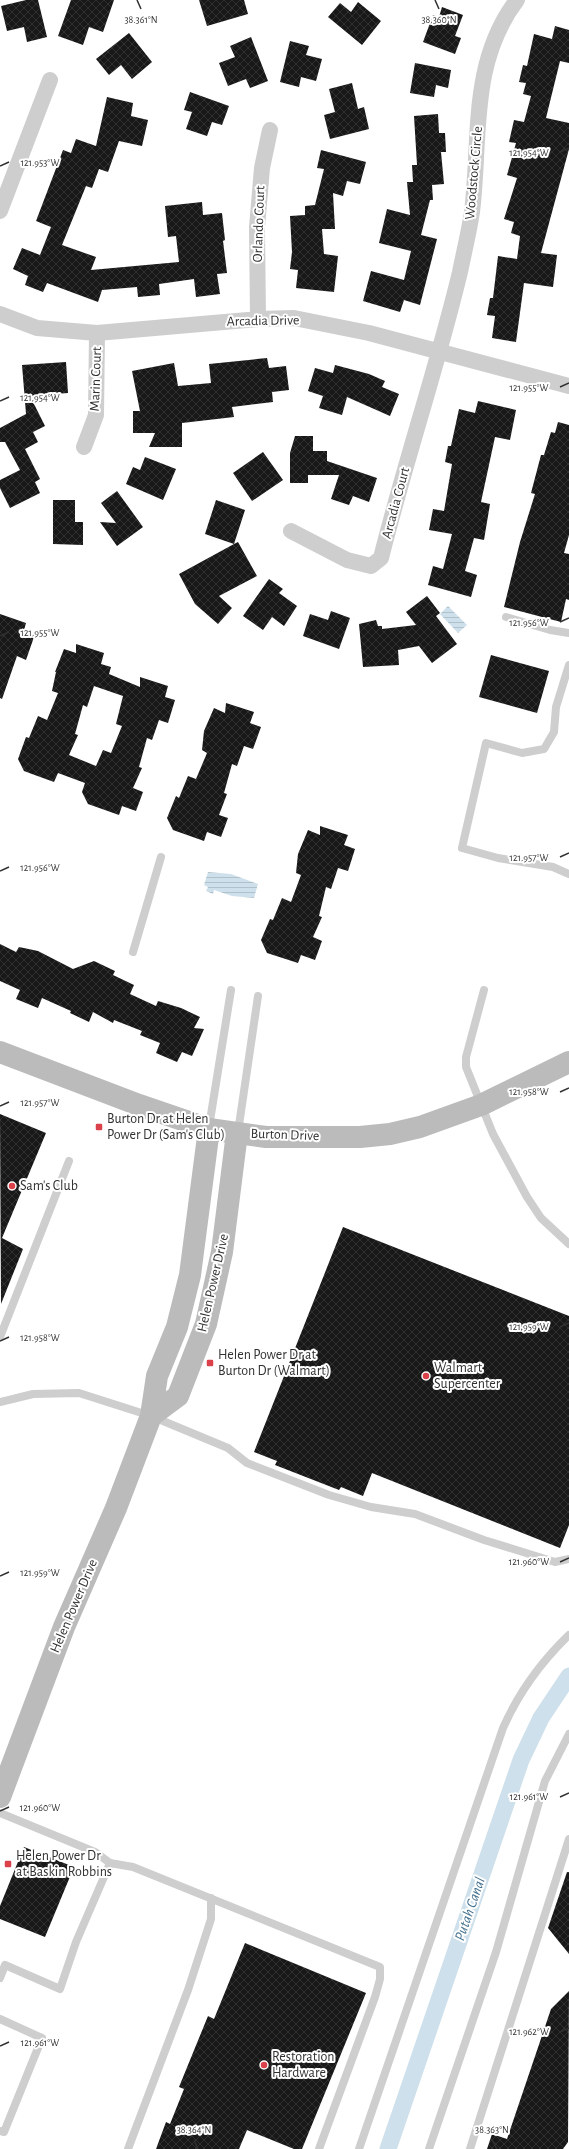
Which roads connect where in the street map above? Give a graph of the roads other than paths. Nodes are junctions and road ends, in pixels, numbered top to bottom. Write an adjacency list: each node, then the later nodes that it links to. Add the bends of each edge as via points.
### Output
1 (517, 0): 8 (street, Woodstock Circle, via 507,13 488,54 483,76 472,213 460,272)
2 (50, 80): 4 (street)
3 (270, 130): 6 (street, Orlando Court, via 262,168 257,227)
4 (0, 211)
5 (0, 314): 7 (street, Arcadia Drive, via 37,328)
6 (258, 319): 7 (street, Arcadia Drive); 8 (street, Arcadia Drive, via 294,318 369,333)
7 (97, 333): 10 (street, Marin Court, via 96,415)
8 (439, 351): 9 (street, Arcadia Drive); 11 (street, Arcadia Court, via 381,558 371,566 347,560)
9 (569, 386)
10 (84, 447)
11 (291, 531)
12 (506, 617): 13 (lane)
13 (569, 633)
14 (569, 665): 16 (lane, via 556,707 554,732 544,748 522,753 486,743 462,848 498,858 553,867)
15 (161, 857): 17 (lane)
16 (569, 874)
17 (133, 952)
18 (231, 990): 24 (lane)
19 (484, 990): 23 (lane, via 466,1057 466,1066)
20 (258, 996): 25 (lane)
21 (0, 1052): 24 (street, Burton Drive)
22 (569, 1062): 23 (street, Burton Drive)
23 (481, 1105): 25 (street, Burton Drive, via 420,1127 390,1134 360,1137 266,1137); 27 (lane, via 527,1197 541,1218)
24 (209, 1129): 25 (street, Burton Drive); 30 (street, Helen Power Drive, via 190,1275 177,1327 157,1376)
25 (237, 1133): 30 (street, Helen Power Drive, via 222,1252 206,1324 178,1396)
26 (69, 1161): 28 (lane)
27 (569, 1244)
28 (0, 1337)
29 (0, 1402): 30 (lane, via 33,1394 78,1393)
30 (151, 1416): 31 (lane, via 228,1448 246,1463 329,1496 371,1507 415,1514 484,1540 555,1562); 34 (street, Helen Power Drive, via 116,1508 64,1627)
31 (569, 1559)
32 (569, 1635): 44 (lane, via 533,1674 503,1728)
33 (569, 1734): 45 (lane, via 545,1782 496,1952)
34 (0, 1796)
35 (0, 1813): 37 (lane, via 95,1852)
36 (569, 1839): 46 (lane)
37 (110, 1863): 38 (lane, via 133,1867); 39 (lane, via 76,1942 60,1989 5,1965)
38 (211, 1898): 42 (lane, via 211,1919 188,1990); 43 (lane, via 380,1967 375,1997)
39 (0, 1978)
40 (0, 2019): 41 (lane, via 42,2038 4,2132)
41 (0, 2131)
42 (128, 2149)
43 (319, 2149)
44 (359, 2149)
45 (429, 2149)
46 (470, 2149)

